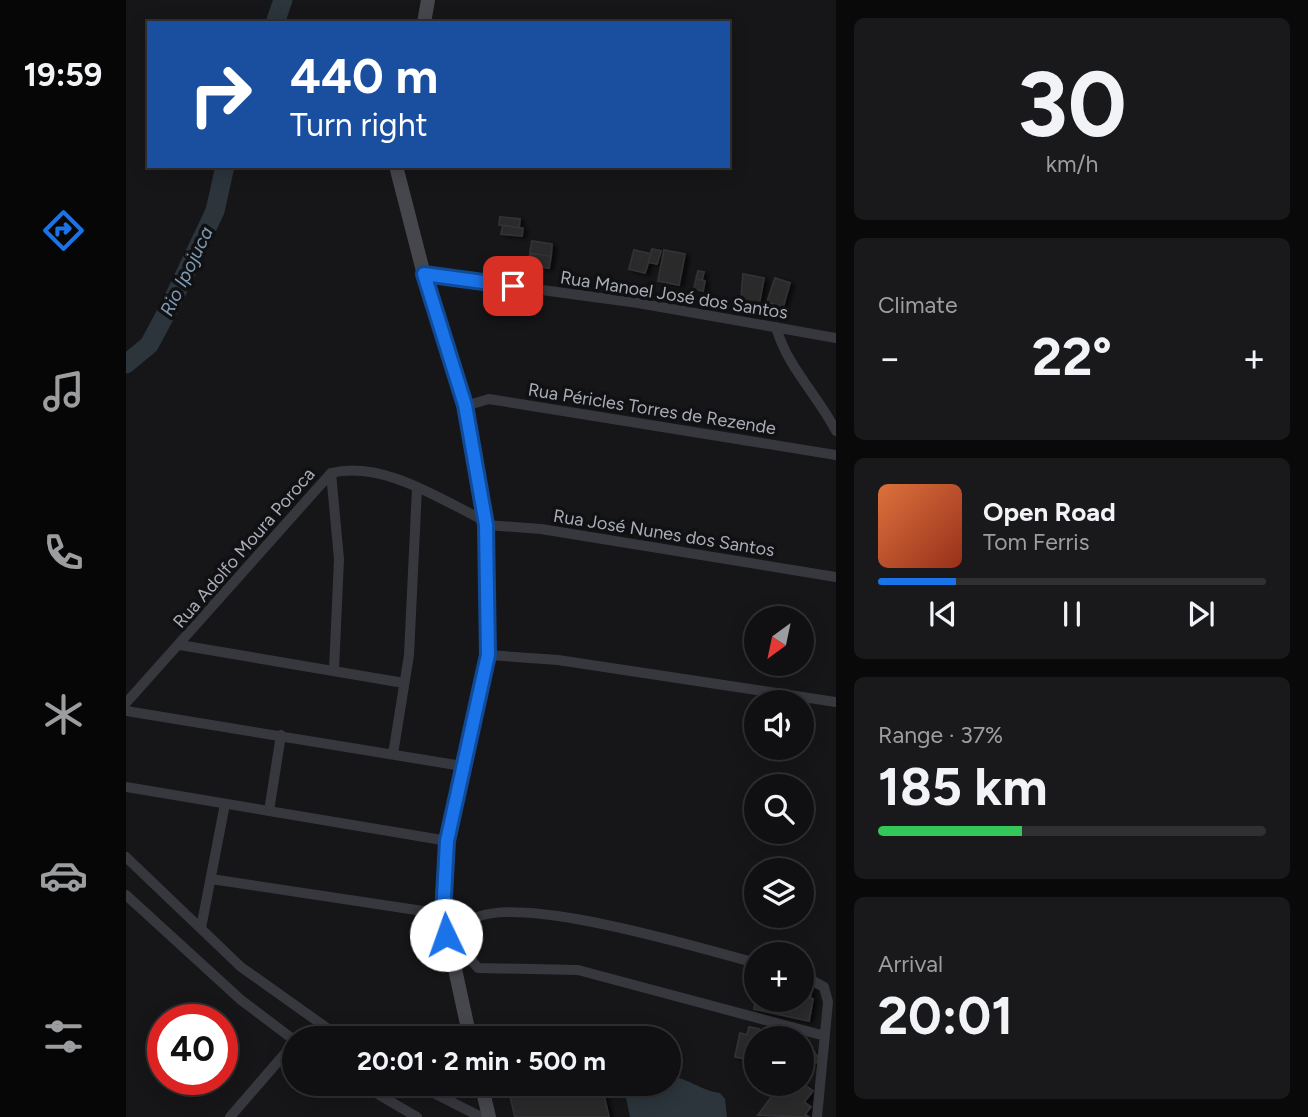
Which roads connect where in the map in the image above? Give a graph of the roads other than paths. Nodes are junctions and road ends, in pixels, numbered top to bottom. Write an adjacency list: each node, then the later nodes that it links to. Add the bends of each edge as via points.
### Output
1 (428, 0): 2 (street)
2 (424, 21)
3 (397, 168): 4 (street)
4 (424, 274): 5 (street, Rua Manoel José dos Santos); 7 (street)
5 (776, 327): 6 (street, Rua Manoel José dos Santos); 8 (street, via 788,361 810,387)
6 (835, 338)
7 (465, 405): 9 (street, Rua Péricles Torres de Rezende, via 489,399); 12 (street)
8 (835, 431)
9 (835, 455)
10 (331, 473): 11 (street, Rua Adolfo Moura Poroca, via 361,469); 14 (street, Rua Adolfo Moura Poroca); 16 (street, via 340,559)
11 (417, 488): 12 (street, Rua Adolfo Moura Poroca); 17 (street)
12 (486, 523): 13 (street, Rua José Nunes dos Santos); 15 (street)
13 (835, 577)
14 (180, 645): 16 (street); 19 (street, Rua Adolfo Moura Poroca)
15 (488, 655): 18 (street, via 558,660); 23 (street)
16 (334, 670): 17 (street)
17 (404, 683): 22 (street)
18 (835, 702)
19 (126, 703)
20 (126, 711): 21 (street)
21 (281, 735): 22 (street); 26 (street)
22 (393, 754): 23 (street)
23 (462, 766): 27 (street)
24 (126, 787): 25 (street)
25 (225, 804): 26 (street); 29 (street)
26 (269, 811): 27 (street)
27 (447, 841): 31 (street)
28 (126, 857): 32 (street)
29 (211, 879): 31 (street); 32 (street)
30 (126, 895): 37 (street)
31 (443, 914): 36 (street)
32 (201, 928): 35 (street, via 241,967)
33 (744, 960): 38 (street, via 572,916 492,915 472,919 466,926 472,961 478,968 578,970)
34 (814, 982): 38 (street, via 824,987 828,1002)
35 (323, 1026)
36 (467, 1026)
37 (282, 1032)
38 (825, 1036): 47 (street)
39 (282, 1056): 43 (street)
40 (381, 1096): 44 (street)
41 (440, 1096): 45 (street)
42 (484, 1096): 46 (street)
43 (230, 1117)
44 (417, 1117)
45 (481, 1117)
46 (489, 1117)
47 (817, 1117)

